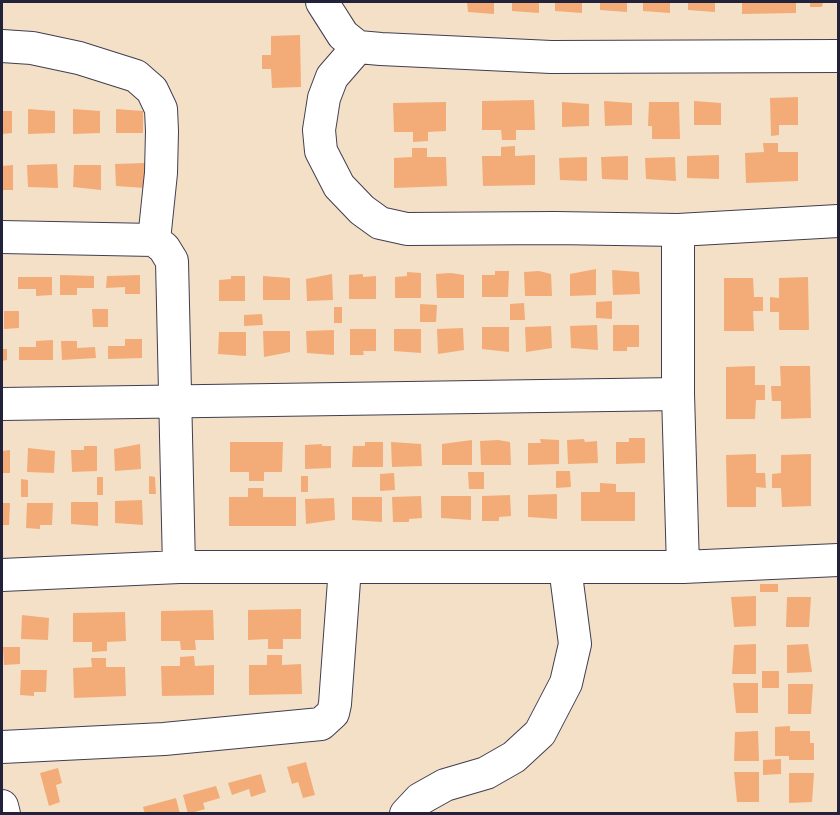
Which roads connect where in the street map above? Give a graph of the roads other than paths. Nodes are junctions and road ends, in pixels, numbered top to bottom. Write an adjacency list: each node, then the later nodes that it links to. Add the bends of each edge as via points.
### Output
1 (322, 2): 3 (street, via 343,35)
2 (2, 46): 8 (street, via 79,58 136,76 152,90 161,109 162,131)
3 (358, 47): 4 (street, via 551,57); 6 (street, via 332,77 319,130 321,151 339,186 380,223 407,229)
4 (838, 56)
5 (838, 221): 6 (street)
6 (678, 231): 9 (street)
7 (2, 237): 8 (street)
8 (153, 240): 10 (street, via 172,261)
9 (678, 394): 10 (street); 16 (street)
10 (174, 403): 11 (street); 13 (street)
11 (2, 404)
12 (838, 560): 16 (street)
13 (179, 567): 14 (street); 17 (street)
14 (345, 567): 15 (street); 18 (street, via 335,704 333,713 321,724 164,739)
15 (565, 567): 16 (street); 21 (street, via 575,644 566,683 540,733 514,758 486,773 445,785 420,799)
16 (683, 567)
17 (2, 575)
18 (2, 747)
19 (2, 806): 20 (street)
20 (4, 813)
21 (406, 813)

